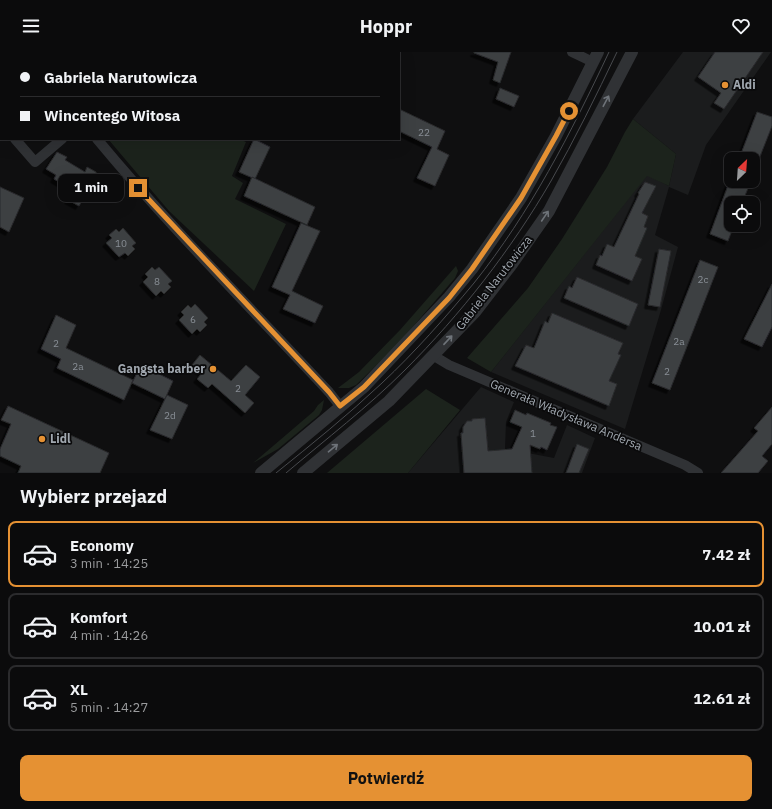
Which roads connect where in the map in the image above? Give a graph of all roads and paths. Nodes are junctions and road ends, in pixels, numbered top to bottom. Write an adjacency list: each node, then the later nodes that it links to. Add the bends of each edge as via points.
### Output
1 (572, 52): 3 (street)
2 (632, 52): 7 (street, Gabriela Narutowicza, one-way to 2, via 475,312 549,211)
3 (595, 57): 8 (street, via 556,136 521,198 472,269 444,303 364,387)
4 (16, 140): 5 (street, via 35,162)
5 (61, 140)
6 (98, 140): 8 (street, via 138,188)
7 (434, 356): 10 (street, Gabriela Narutowicza, one-way to 7, via 389,401); 11 (street, Generała Władysława Andersa, via 449,365 685,465)
8 (340, 406): 9 (street)
9 (261, 473)
10 (303, 473)
11 (698, 473)

